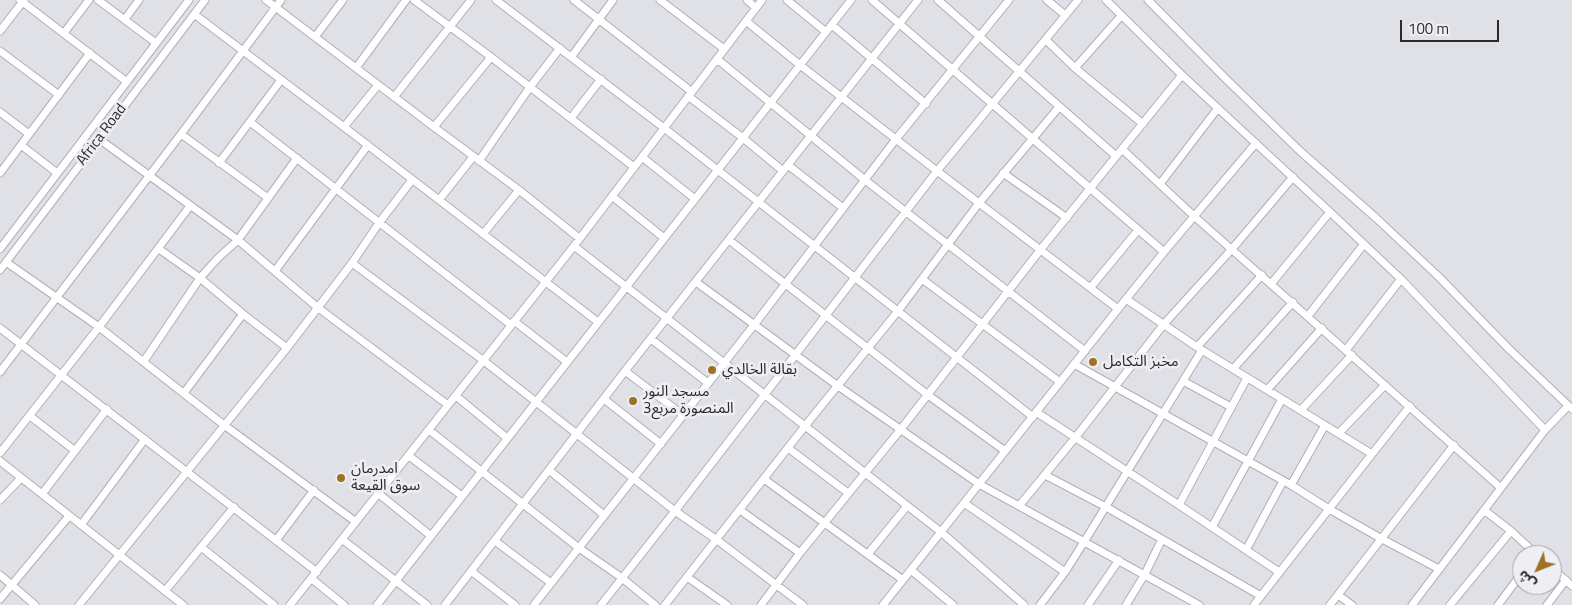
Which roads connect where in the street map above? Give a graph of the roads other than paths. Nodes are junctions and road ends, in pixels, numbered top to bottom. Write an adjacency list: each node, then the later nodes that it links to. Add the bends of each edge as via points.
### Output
1 (22, 0): 40 (street); 42 (street)
2 (89, 0): 42 (street)
3 (98, 0): 34 (street)
4 (139, 0): 34 (street)
5 (205, 0): 31 (street, Africa Road)
6 (266, 0): 29 (street)
7 (281, 0): 29 (street)
8 (343, 0): 44 (street)
9 (406, 0): 57 (street)
10 (414, 0): 39 (street)
11 (471, 0): 39 (street)
12 (496, 0): 47 (street)
13 (574, 0): 35 (street)
14 (613, 0): 35 (street)
15 (660, 0): 48 (street)
16 (747, 0): 30 (street)
17 (762, 0): 30 (street)
18 (787, 0): 41 (street)
19 (850, 0): 38 (street)
20 (872, 0): 37 (street)
21 (918, 0): 37 (street)
22 (938, 0): 43 (street)
23 (1008, 0): 43 (street)
24 (1047, 0): 32 (street)
25 (1078, 0): 32 (street)
26 (1106, 0): 33 (street)
27 (1148, 0): 213 (street, via 1287,139 1438,276)
28 (187, 1): 31 (street); 46 (street, Africa Road)
29 (276, 7): 44 (street); 50 (street)
30 (756, 8): 36 (street)
31 (196, 12): 50 (street); 88 (street, Africa Road)
32 (1065, 15): 45 (street)
33 (1121, 16): 58 (street); 61 (street)
34 (124, 19): 46 (street)
35 (599, 19): 52 (street); 67 (street)
36 (746, 21): 48 (street); 56 (street)
37 (899, 23): 55 (street); 59 (street)
38 (832, 25): 41 (street); 55 (street)
39 (450, 27): 53 (street); 70 (street)
40 (0, 31)
41 (826, 32): 56 (street)
42 (64, 33): 51 (street)
43 (980, 36): 59 (street); 60 (street)
44 (315, 37): 57 (street)
45 (1046, 40): 58 (street); 60 (street)
46 (156, 44): 64 (street, Africa Road)
47 (560, 48): 52 (street); 66 (street)
48 (724, 49): 54 (street)
49 (0, 51): 68 (street)
50 (243, 52): 63 (street); 84 (street)
51 (90, 53): 64 (street); 68 (street)
52 (572, 56): 62 (street)
53 (490, 57): 66 (street); 81 (street)
54 (717, 59): 67 (street); 71 (street)
55 (871, 59): 69 (street); 72 (street)
56 (800, 65): 69 (street); 71 (street)
57 (356, 68): 65 (street)
58 (1075, 68): 79 (street)
59 (952, 69): 72 (street); 73 (street)
60 (1019, 72): 73 (street); 74 (street)
61 (1182, 75): 75 (street); 79 (street)
62 (601, 79): 77 (street); 82 (street)
63 (281, 80): 78 (street); 80 (street)
64 (127, 82): 103 (street, Africa Road)
65 (378, 85): 70 (street); 80 (street)
66 (530, 88): 77 (street); 97 (street)
67 (690, 94): 82 (street); 86 (street)
68 (59, 95): 83 (street)
69 (841, 96): 85 (street); 89 (street)
70 (394, 97): 81 (street)
71 (771, 103): 85 (street); 86 (street)
72 (926, 104): 89 (street)
73 (992, 104): 87 (street); 102 (street)
74 (1059, 107): 87 (street); 95 (street)
75 (1218, 108): 90 (street); 110 (street)
76 (0, 112): 83 (street)
77 (570, 118): 99 (street)
78 (250, 122): 96 (street); 98 (street)
79 (1143, 124): 93 (street)
80 (344, 127): 92 (street)
81 (434, 127): 97 (street)
82 (664, 128): 94 (street); 101 (street)
83 (29, 134): 91 (street)
84 (181, 134): 98 (street); 106 (street)
85 (810, 136): 100 (street); 109 (street)
86 (743, 138): 100 (street); 101 (street)
87 (1032, 138): 104 (street); 111 (street)
88 (99, 139): 106 (street); 142 (street, Africa Road)
89 (896, 139): 102 (street); 109 (street)
90 (1256, 144): 107 (street); 124 (street)
91 (21, 145): 103 (street); 105 (street)
92 (368, 145): 108 (street); 112 (street)
93 (1122, 148): 95 (street); 110 (street)
94 (642, 156): 99 (street); 116 (street)
95 (1116, 156): 111 (street)
96 (297, 158): 112 (street); 115 (street)
97 (476, 159): 113 (street); 117 (street)
98 (219, 163): 115 (street)
99 (634, 168): 114 (street)
100 (786, 168): 118 (street); 121 (street)
101 (717, 170): 116 (street); 118 (street)
102 (937, 171): 119 (street); 122 (street)
103 (57, 173): 133 (street, Africa Road)
104 (1003, 173): 119 (street); 125 (street)
105 (0, 174)
106 (148, 175): 120 (street); 158 (street)
107 (1292, 177): 123 (street); 140 (street)
108 (412, 180): 117 (street); 126 (street)
109 (865, 180): 121 (street); 122 (street)
110 (1160, 184): 124 (street)
111 (1090, 188): 125 (street); 127 (street)
112 (336, 189): 126 (street); 145 (street)
113 (519, 190): 128 (street); 129 (street)
114 (612, 196): 129 (street); 130 (street)
115 (268, 198): 131 (street)
116 (695, 199): 130 (street)
117 (439, 200): 128 (street)
118 (759, 202): 132 (street); 136 (street)
119 (979, 203): 134 (street); 139 (street)
120 (190, 206): 131 (street); 138 (street)
121 (843, 208): 136 (street)
122 (907, 212): 134 (street); 147 (street)
123 (1330, 212): 135 (street); 154 (street)
124 (1195, 217): 140 (street); 141 (street)
125 (1067, 218): 139 (street)
126 (379, 223): 143 (street); 169 (street)
127 (1138, 230): 141 (street); 156 (street)
128 (483, 234): 151 (street)
129 (580, 238): 137 (street)
130 (664, 238): 155 (street)
131 (238, 240): 145 (street); 148 (street)
132 (729, 240): 152 (street); 153 (street)
133 (1, 244)
134 (948, 244): 149 (street); 157 (street)
135 (1364, 244): 150 (street); 166 (street)
136 (815, 245): 147 (street); 153 (street)
137 (574, 246): 151 (street); 155 (street)
138 (159, 249): 148 (street); 174 (street)
139 (1041, 249): 156 (street); 157 (street)
140 (1232, 249): 146 (street); 172 (street)
141 (1164, 252): 159 (street)
142 (6, 262): 144 (street, Africa Road); 158 (street)
143 (352, 263): 161 (street); 187 (street)
144 (0, 270)
145 (275, 271): 161 (street)
146 (1262, 275): 154 (street); 180 (street)
147 (856, 277): 163 (street); 165 (street)
148 (200, 278): 164 (street); 186 (street)
149 (922, 279): 163 (street); 171 (street)
150 (1401, 279): 181 (street); 225 (street)
151 (545, 282): 168 (street); 169 (street)
152 (696, 282): 167 (street); 170 (street)
153 (786, 284): 165 (street); 170 (street)
154 (1272, 284): 160 (street)
155 (626, 286): 167 (street); 168 (street)
156 (1091, 287): 162 (street)
157 (1009, 291): 171 (street); 182 (street)
158 (57, 298): 174 (street); 177 (street)
159 (1126, 299): 162 (street); 172 (street)
160 (1293, 302): 166 (street); 191 (street)
161 (318, 307): 178 (street); 210 (street)
162 (1118, 309): 182 (street)
163 (898, 311): 179 (street); 185 (street)
164 (244, 314): 178 (street); 203 (street)
165 (826, 315): 179 (street); 183 (street)
166 (1308, 316): 175 (street)
167 (667, 318): 176 (street); 189 (street)
168 (598, 322): 188 (street)
169 (513, 323): 187 (street); 188 (street)
170 (754, 324): 183 (street); 189 (street)
171 (983, 324): 185 (street); 197 (street)
172 (1164, 324): 180 (street); 201 (street)
173 (0, 328): 177 (street)
174 (99, 328): 186 (street); 194 (street)
175 (1322, 328): 181 (street); 202 (street)
176 (651, 338): 192 (street); 198 (street)
177 (22, 344): 193 (street); 194 (street)
178 (287, 348): 220 (street)
179 (868, 348): 200 (street); 205 (street)
180 (1199, 348): 191 (street); 196 (street)
181 (1346, 350): 184 (street)
182 (1085, 351): 190 (street)
183 (795, 355): 200 (street); 204 (street)
184 (1352, 355): 199 (street); 215 (street)
185 (958, 356): 205 (street); 216 (street)
186 (144, 361): 203 (street)
187 (484, 361): 206 (street); 209 (street)
188 (567, 362): 209 (street)
189 (724, 362): 198 (street); 204 (street)
190 (1074, 364): 197 (street); 201 (street)
191 (1232, 369): 195 (street)
192 (625, 371): 207 (street); 218 (street)
193 (0, 372)
194 (62, 375): 214 (street); 219 (street)
195 (1247, 378): 202 (street); 212 (street)
196 (1184, 381): 212 (street); 217 (street)
197 (1060, 382): 216 (street)
198 (708, 383): 218 (street)
199 (1385, 385): 211 (street); 227 (street)
200 (838, 386): 222 (street); 224 (street)
201 (1115, 386): 217 (street); 229 (street)
202 (1267, 390): 208 (street)
203 (184, 393): 220 (street)
204 (764, 394): 222 (street); 271 (street)
205 (928, 394): 224 (street); 236 (street)
206 (456, 396): 210 (street); 228 (street)
207 (604, 399): 226 (street); 232 (street)
208 (1282, 399): 215 (street); 241 (street)
209 (536, 401): 226 (street); 228 (street)
210 (448, 405): 223 (street)
211 (1410, 406): 233 (street); 238 (street)
212 (1232, 407): 231 (street)
213 (1570, 408): 225 (street)
214 (107, 409): 230 (street); 235 (street)
215 (1301, 410): 221 (street)
216 (1034, 414): 229 (street); 236 (street)
217 (1163, 414): 231 (street); 244 (street)
218 (683, 415): 232 (street)
219 (30, 416): 235 (street); 237 (street)
220 (224, 425): 245 (street); 255 (street)
221 (1325, 425): 227 (street); 253 (street)
222 (805, 426): 234 (street); 246 (street)
223 (429, 430): 239 (street); 243 (street)
224 (900, 430): 246 (street); 252 (street)
225 (1545, 430): 254 (street)
226 (578, 434): 242 (street); 249 (street)
227 (1339, 434): 238 (street)
228 (507, 438): 243 (street)
229 (1075, 438): 244 (street); 247 (street)
230 (145, 439): 245 (street); 276 (street)
231 (1213, 442): 241 (street); 263 (street)
232 (661, 444): 249 (street)
233 (1454, 445): 254 (street); 282 (street)
234 (788, 448): 250 (street); 256 (street)
235 (74, 450): 257 (street)
236 (1005, 451): 252 (street)
237 (0, 453)
238 (1372, 454): 268 (street)
239 (409, 456): 258 (street); 259 (street)
240 (0, 461): 248 (street)
241 (1248, 461): 251 (street); 277 (street)
242 (549, 470): 262 (street); 272 (street)
243 (482, 471): 259 (street); 262 (street)
244 (1127, 471): 263 (street); 267 (street)
245 (187, 472): 266 (street); 294 (street)
246 (865, 472): 256 (street); 264 (street)
247 (1045, 475): 265 (street); 267 (street)
248 (21, 478): 257 (street); 260 (street)
249 (633, 478): 271 (street); 272 (street)
250 (764, 479): 269 (street); 275 (street)
251 (1283, 481): 253 (street); 291 (street)
252 (979, 484): 261 (street); 265 (street)
253 (1291, 485): 268 (street)
254 (1501, 488): 270 (street)
255 (314, 490): 274 (street); 283 (street)
256 (848, 493): 275 (street)
257 (42, 494): 273 (street)
258 (379, 494): 274 (street); 280 (street)
259 (462, 496): 280 (street)
260 (0, 500)
261 (964, 503): 279 (street); 300 (street)
262 (523, 504): 286 (street); 290 (street)
263 (1179, 505): 277 (street)
264 (907, 506): 279 (street); 293 (street)
265 (1019, 506): 287 (street)
266 (234, 507): 283 (street); 289 (street)
267 (1106, 507): 281 (street); 287 (street)
268 (1329, 509): 282 (street); 301 (street)
269 (740, 510): 285 (street); 292 (street)
270 (1484, 510): 278 (street); 296 (street)
271 (675, 511): 285 (street); 306 (street)
272 (604, 515): 290 (street)
273 (69, 516): 276 (street); 312 (street)
274 (356, 522): 284 (street)
275 (824, 523): 292 (street); 293 (street)
276 (81, 525): 294 (street)
277 (1212, 527): 291 (street)
278 (1511, 531): 288 (street); 348 (street)
279 (941, 532): 297 (street); 340 (street)
280 (431, 536): 310 (street)
281 (1162, 539): 302 (street); 318 (street)
282 (1382, 539): 296 (street); 317 (street)
283 (277, 540): 299 (street)
284 (343, 540): 299 (street); 310 (street)
285 (717, 540): 304 (street); 313 (street)
286 (495, 542): 298 (street); 311 (street)
287 (1084, 542): 295 (street); 300 (street)
288 (1526, 545)
289 (201, 547): 316 (street); 324 (street)
290 (579, 548): 306 (street); 311 (street)
291 (1246, 550): 301 (street)
292 (800, 553): 313 (street)
293 (868, 554): 308 (street)
294 (120, 556): 316 (street); 322 (street)
295 (1119, 560): 302 (street); 342 (street)
296 (1439, 568): 347 (street)
297 (911, 570): 308 (street); 339 (street)
298 (471, 571): 329 (street); 330 (street)
299 (318, 572): 307 (street)
300 (1065, 572): 341 (street)
301 (1279, 572): 318 (street)
302 (1145, 574): 320 (street); 343 (street)
303 (0, 575): 312 (street)
304 (687, 577): 334 (street); 335 (street)
305 (1562, 577): 309 (street)
306 (622, 578): 332 (street); 333 (street)
307 (312, 579): 325 (street); 326 (street)
308 (903, 580): 338 (street)
309 (1566, 580): 315 (street); 350 (street)
310 (395, 581): 327 (street); 328 (street)
311 (551, 583): 331 (street)
312 (12, 585): 319 (street); 321 (street)
313 (776, 585): 336 (street); 337 (street)
314 (1512, 586): 349 (street)
315 (1572, 586)
316 (165, 591): 323 (street)
317 (1338, 595): 345 (street); 346 (street)
318 (1261, 596): 344 (street)
319 (0, 599)
320 (1197, 604)
321 (35, 605)
322 (80, 605)
323 (183, 605)
324 (274, 605)
325 (290, 605)
326 (344, 605)
327 (377, 605)
328 (427, 605)
329 (445, 605)
330 (515, 605)
331 (534, 605)
332 (601, 605)
333 (655, 605)
334 (665, 605)
335 (726, 605)
336 (761, 605)
337 (803, 605)
338 (883, 605)
339 (953, 605)
340 (1024, 605)
341 (1040, 605)
342 (1088, 605)
343 (1126, 605)
344 (1254, 605)
345 (1330, 605)
346 (1352, 605)
347 (1412, 605)
348 (1450, 605)
349 (1498, 605)
350 (1547, 605)

